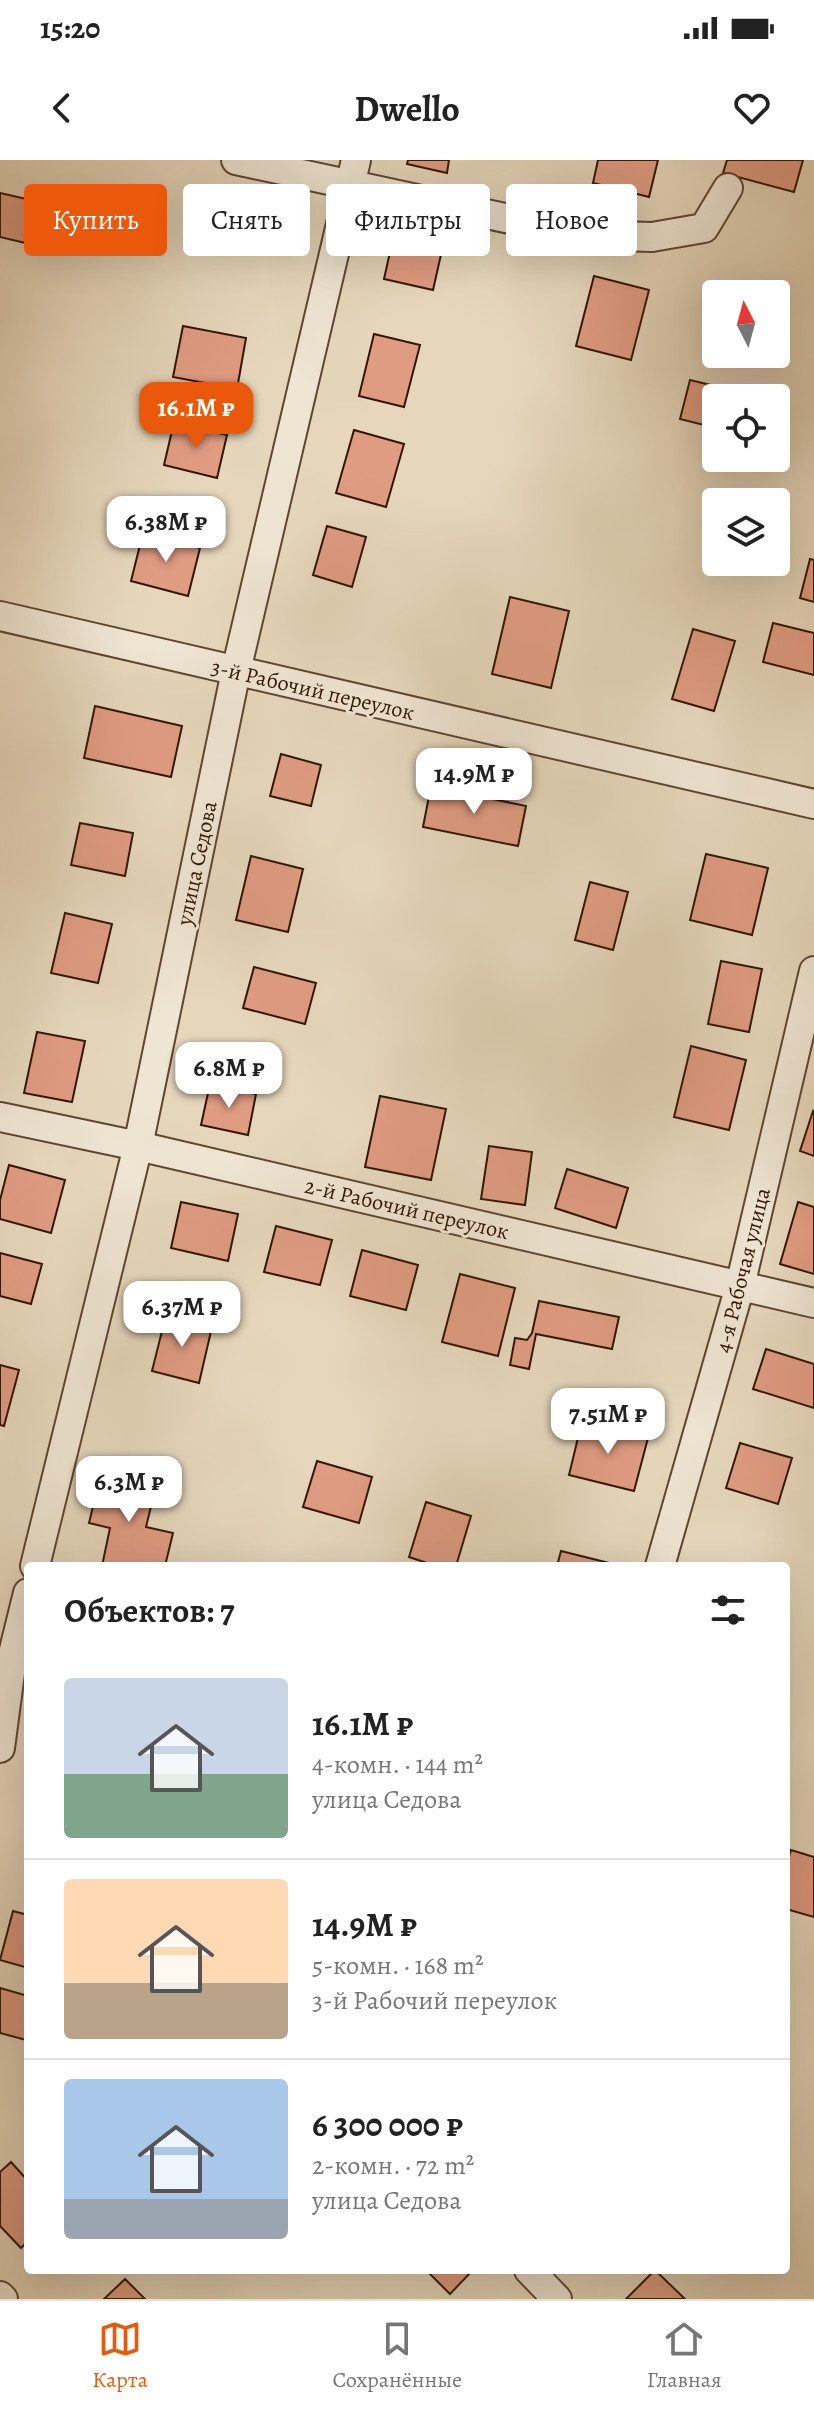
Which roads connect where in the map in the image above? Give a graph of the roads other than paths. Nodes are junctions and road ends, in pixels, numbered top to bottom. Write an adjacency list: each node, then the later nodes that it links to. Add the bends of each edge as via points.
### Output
1 (236, 160): 2 (street)
2 (353, 173): 3 (street, via 584,235 652,237 704,228); 5 (street, улица Седова)
3 (728, 188)
4 (0, 616): 5 (street, 3-й Рабочий переулок)
5 (236, 671): 6 (street, 3-й Рабочий переулок); 9 (street, улица Седова)
6 (814, 804)
7 (814, 971): 10 (street, 4-я Рабочая улица)
8 (0, 1117): 9 (street, 2-й Рабочий переулок)
9 (138, 1146): 10 (street, 2-й Рабочий переулок); 12 (street, улица Седова)
10 (740, 1286): 11 (street, 2-й Рабочий переулок); 13 (street, 4-я Рабочая улица)
11 (814, 1303)
12 (36, 1562)
13 (661, 1562)
14 (24, 1610): 15 (street)
15 (13, 1658): 16 (street)
16 (0, 1748)
17 (533, 2274): 18 (street)
18 (557, 2299)

